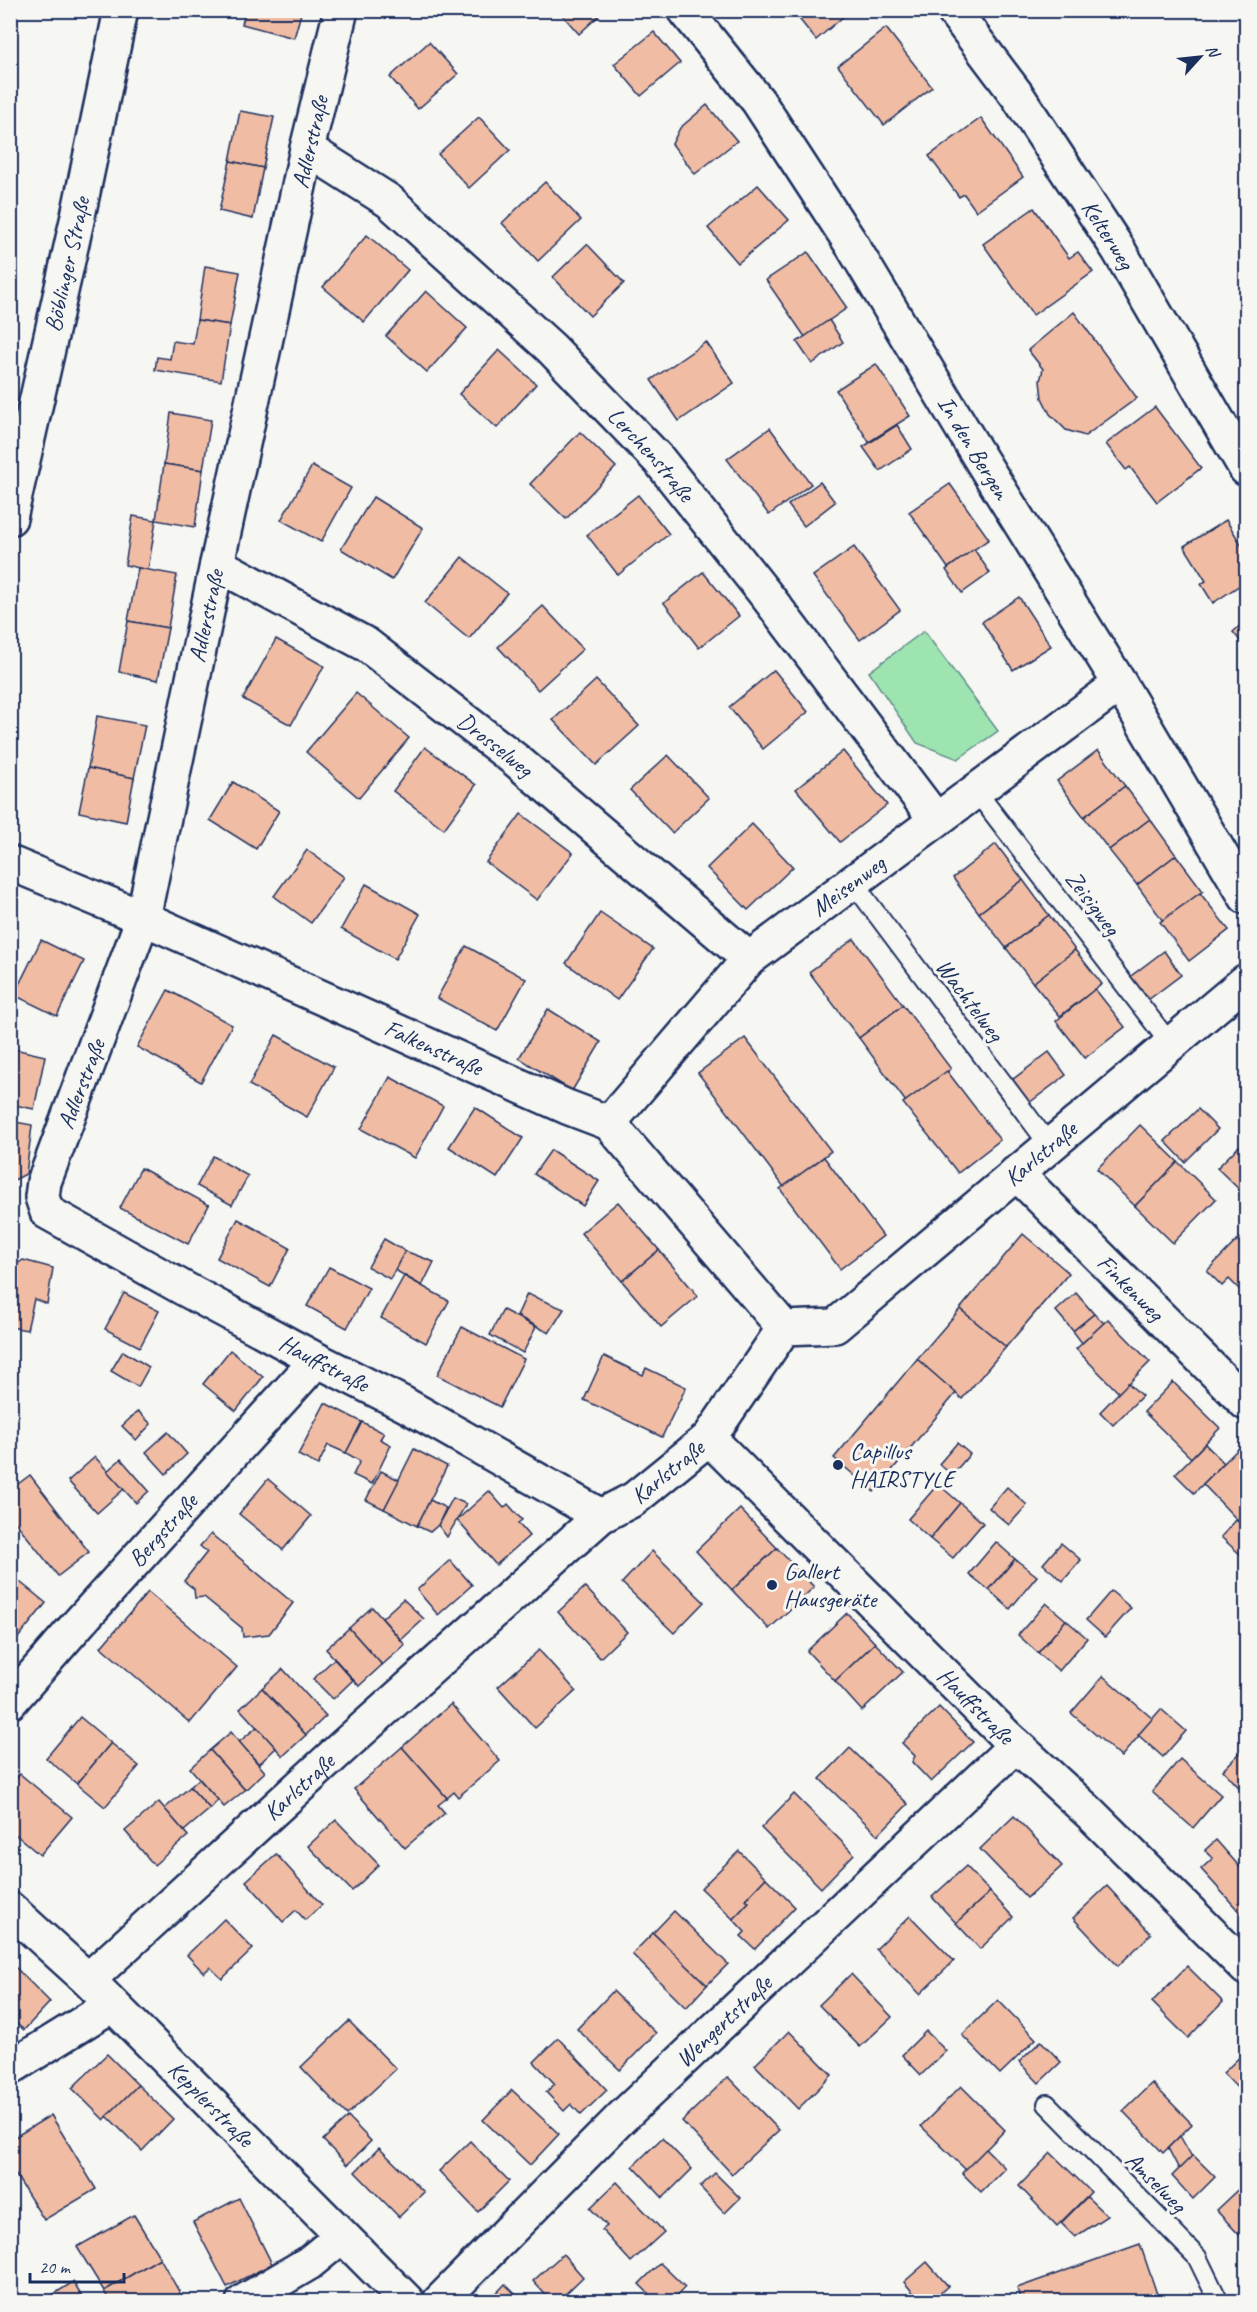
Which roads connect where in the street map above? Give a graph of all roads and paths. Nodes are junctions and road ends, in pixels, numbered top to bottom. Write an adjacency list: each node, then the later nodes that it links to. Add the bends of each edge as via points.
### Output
1 (121, 10): 7 (street, Böblinger Straße)
2 (341, 10): 5 (street, Adlerstraße)
3 (685, 10): 9 (street, In den Bergen, via 758,101 852,245)
4 (953, 10): 6 (street, Kelterweg, via 1017,95 1118,249)
5 (307, 149): 8 (street, Adlerstraße); 11 (street, Lerchenstraße, via 389,201 551,348 659,460)
6 (1246, 469)
7 (10, 519)
8 (217, 564): 15 (street, Adlerstraße); 16 (street, Drosselweg, via 368,645 517,761)
9 (1120, 684): 10 (street, Meisenweg); 14 (street, In den Bergen)
10 (976, 791): 11 (street, Meisenweg); 18 (lane, Zeisigweg)
11 (936, 820): 13 (street, Meisenweg)
12 (10, 863): 15 (street, Falkenstraße)
13 (852, 881): 16 (street, Meisenweg); 20 (lane, Wachtelweg)
14 (1246, 897)
15 (143, 918): 19 (street, Falkenstraße); 22 (street, Adlerstraße, via 44,1182 42,1197)
16 (749, 959): 19 (street, Meisenweg)
17 (1246, 981): 18 (street, Karlstraße)
18 (1171, 1045): 20 (street, Karlstraße)
19 (609, 1123): 23 (street, Falkenstraße)
20 (1050, 1146): 21 (street, Karlstraße)
21 (1016, 1173): 23 (street, Karlstraße, via 835,1326); 25 (street, Finkenweg)
22 (47, 1212): 24 (street, Hauffstraße)
23 (784, 1328): 26 (street, Karlstraße)
24 (317, 1360): 27 (street, Hauffstraße, via 404,1404); 28 (street, Bergstraße)
25 (1246, 1403)
26 (709, 1438): 27 (street, Karlstraße, via 634,1499); 29 (street, Hauffstraße)
27 (601, 1516): 32 (street, Karlstraße)
28 (10, 1702)
29 (1016, 1745): 31 (street, Hauffstraße); 39 (street, Wengertstraße, via 621,2118)
30 (10, 1910): 32 (street, Kepplerstraße)
31 (1246, 1968)
32 (88, 1980): 33 (street, Kepplerstraße)
33 (112, 2005): 34 (street); 36 (street, Kepplerstraße)
34 (10, 2068)
35 (1047, 2104): 40 (lane, Amselweg, via 1197,2257)
36 (342, 2236): 37 (street, via 309,2263); 38 (street, Kepplerstraße)
37 (243, 2301)
38 (408, 2301)
39 (439, 2301)
40 (1219, 2301)

